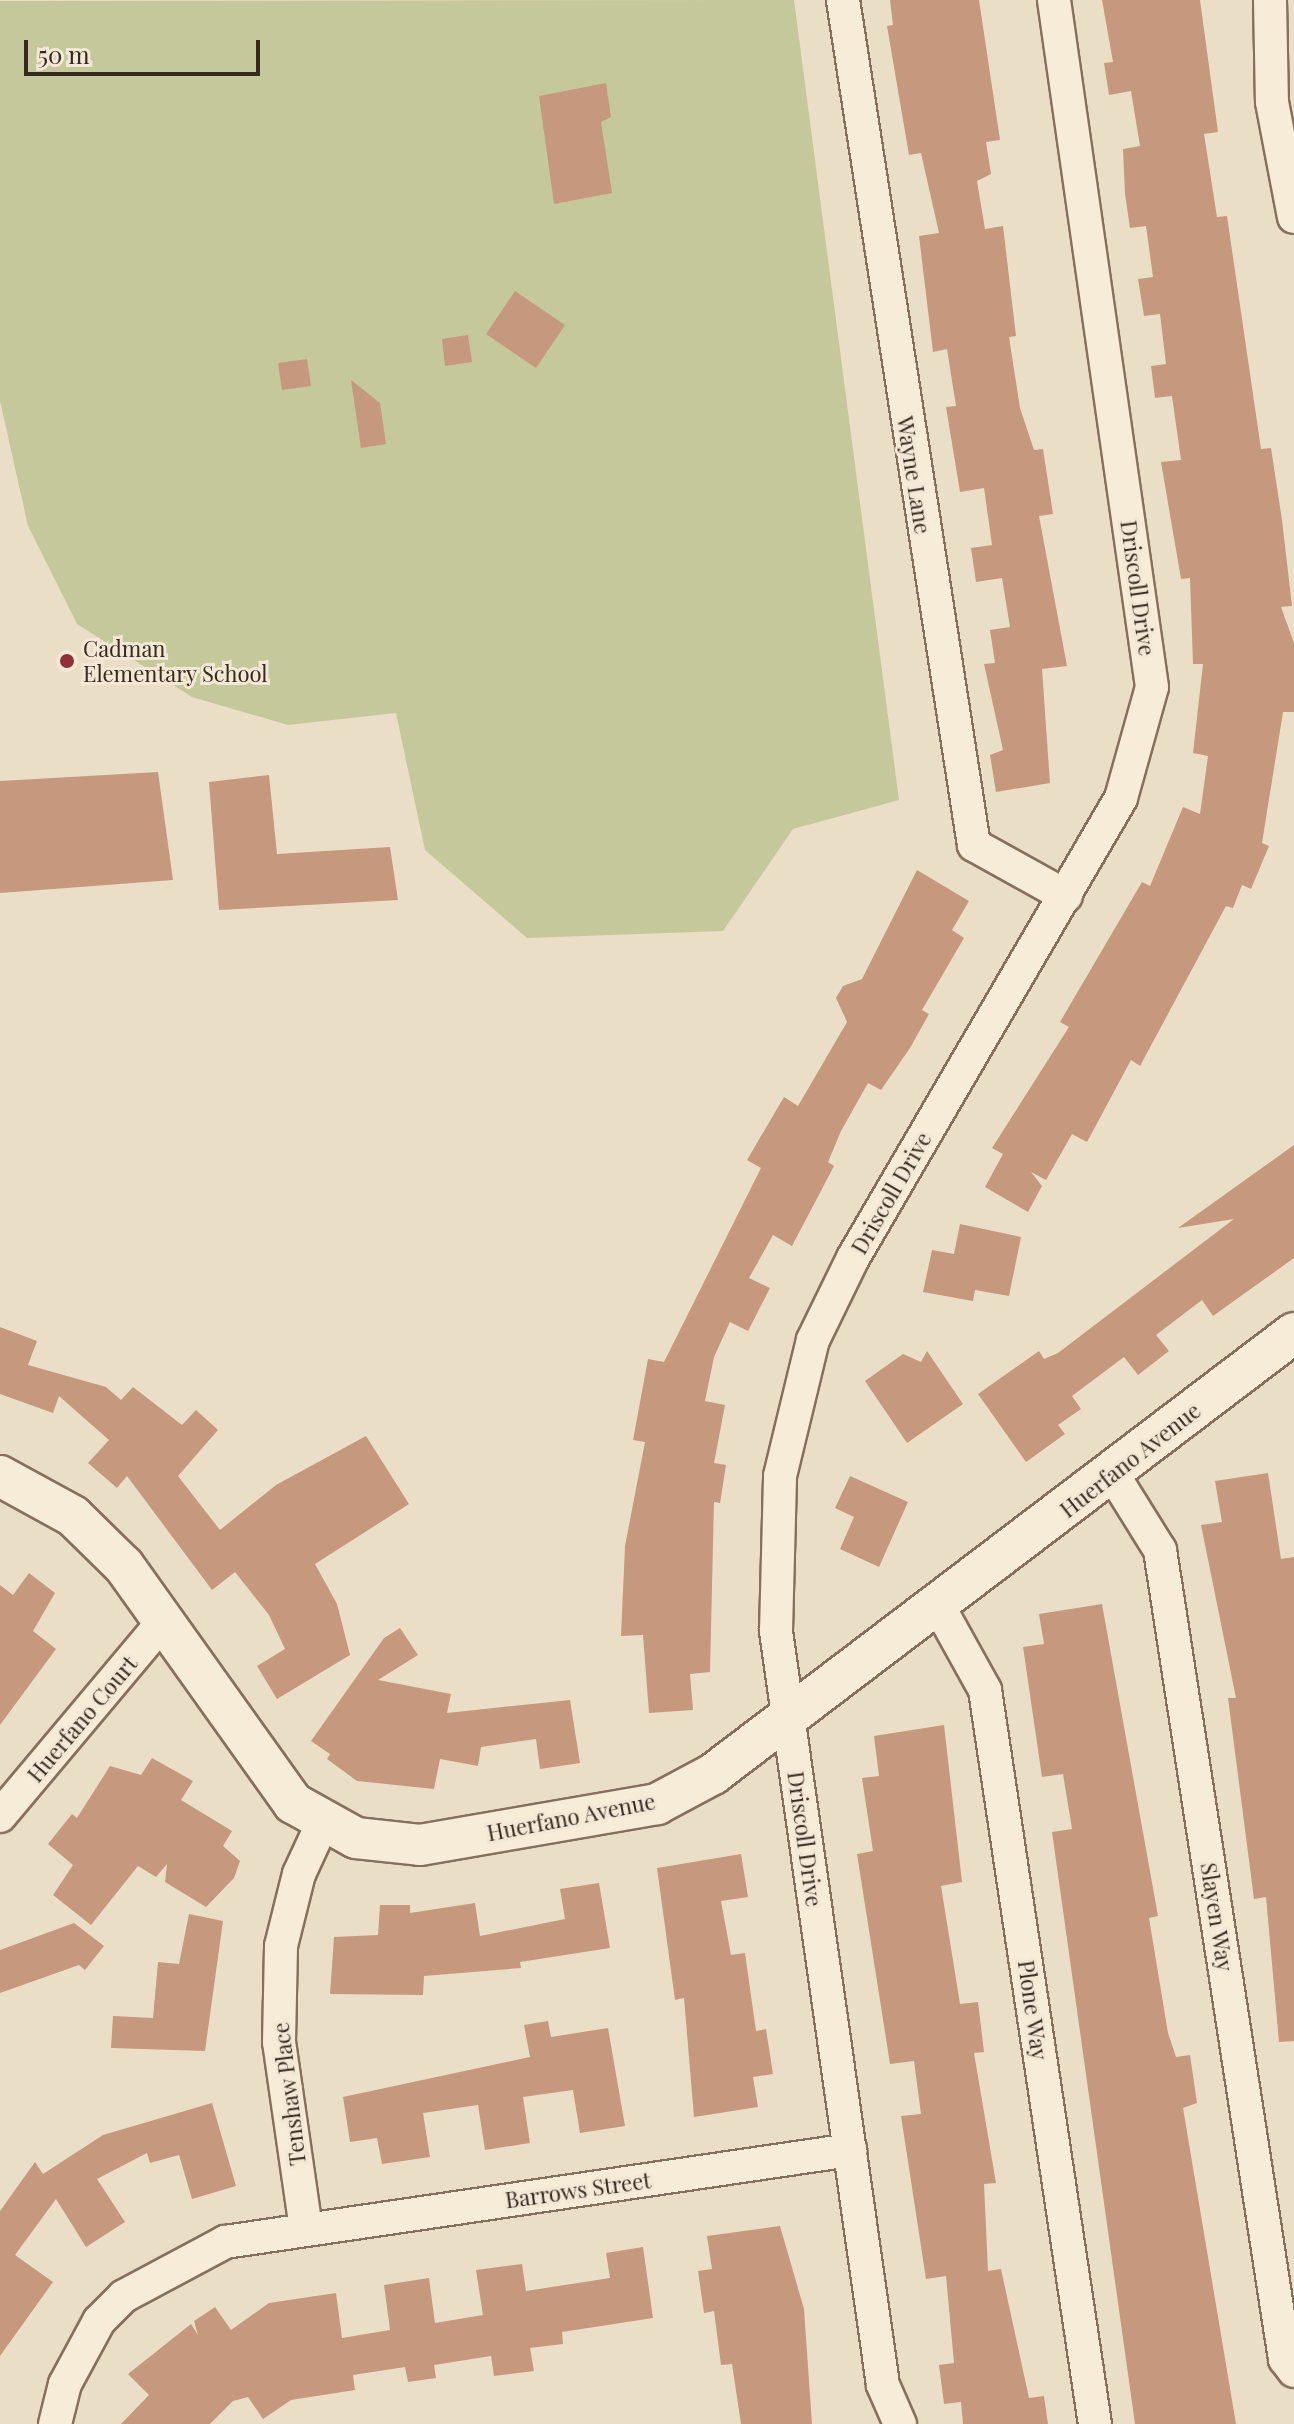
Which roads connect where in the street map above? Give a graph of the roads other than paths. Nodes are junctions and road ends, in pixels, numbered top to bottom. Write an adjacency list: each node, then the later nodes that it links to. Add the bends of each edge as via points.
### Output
1 (843, 0): 5 (street, Wayne Lane, via 974,845)
2 (1054, 0): 5 (street, Driscoll Drive, via 1152,687 1121,798)
3 (1270, 0): 4 (street, via 1272,102)
4 (1294, 217)
5 (1066, 896): 11 (street, Driscoll Drive, via 853,1258 813,1340 780,1476 776,1631)
6 (1292, 1338): 7 (street, Huerfano Avenue)
7 (1112, 1473): 9 (street, Huerfano Avenue); 16 (street, Slayen Way, via 1160,1550 1285,2359)
8 (0, 1476): 10 (street, Huerfano Avenue, via 73,1516 124,1566)
9 (939, 1607): 11 (street, Huerfano Avenue); 19 (street, Plone Way, via 985,1690)
10 (163, 1622): 12 (street, Huerfano Court); 13 (street, Huerfano Avenue, via 293,1803)
11 (788, 1718): 13 (street, Huerfano Avenue, via 713,1774 657,1804 420,1845 356,1838); 14 (street, Driscoll Drive)
12 (0, 1816)
13 (323, 1822): 15 (street, Tenshaw Place, via 299,1874 281,1946 279,2042)
14 (850, 2150): 15 (street, Barrows Street); 18 (street, Driscoll Drive, via 883,2385)
15 (306, 2229): 17 (street, Barrows Street, via 190,2255 124,2296 99,2321 78,2359)
16 (1294, 2371)
17 (55, 2424)
18 (900, 2424)
19 (1095, 2424)

